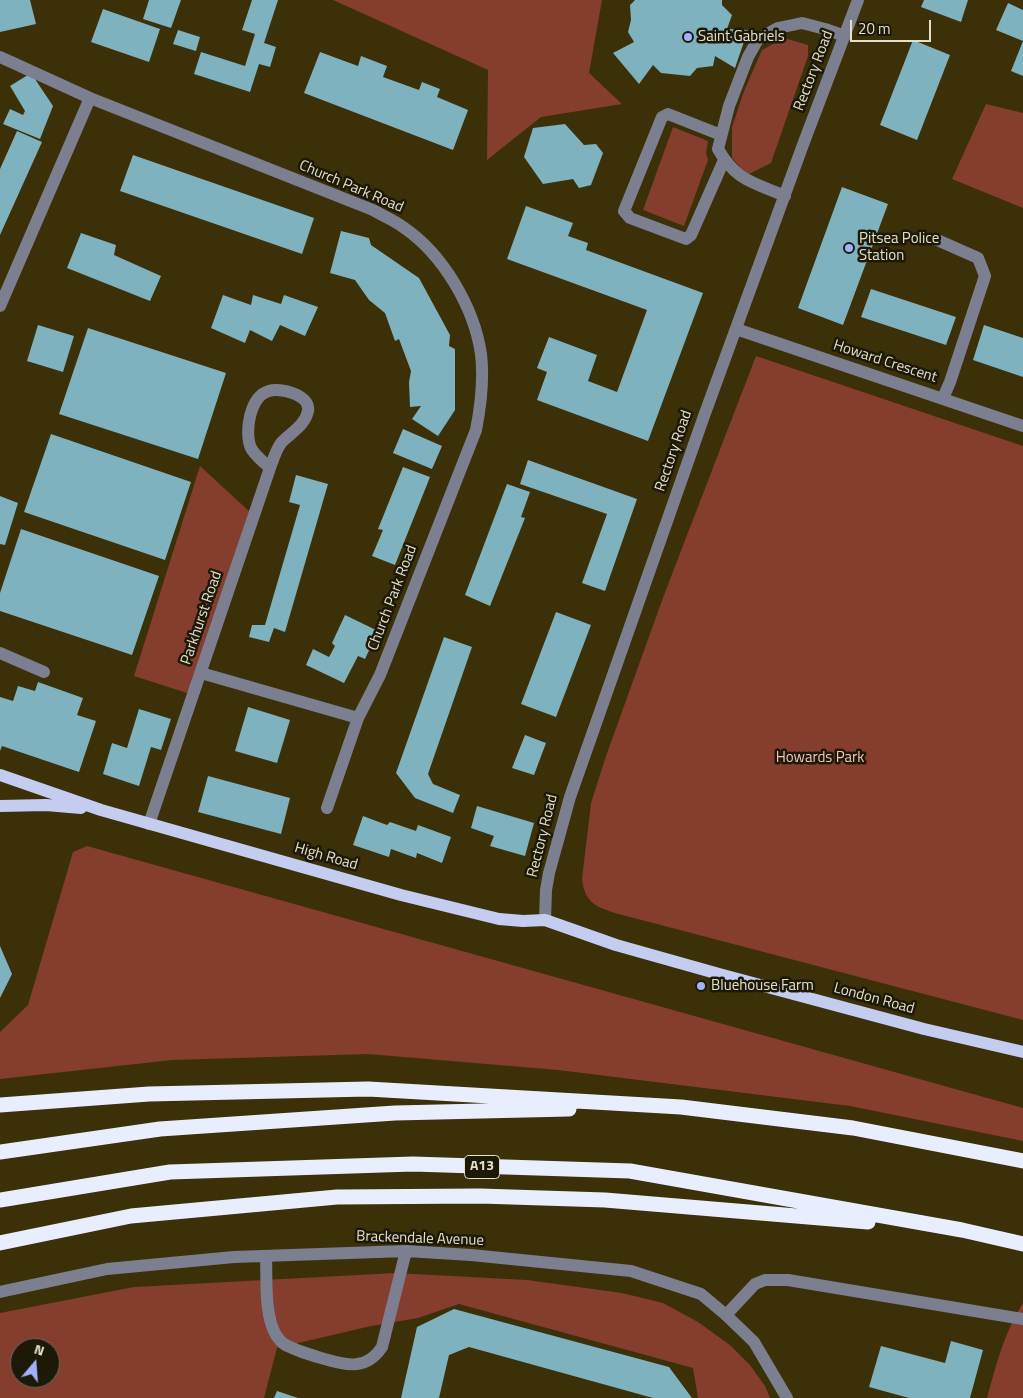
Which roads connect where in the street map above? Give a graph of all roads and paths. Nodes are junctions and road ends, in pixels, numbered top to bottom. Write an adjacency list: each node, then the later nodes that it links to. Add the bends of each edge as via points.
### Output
1 (858, 0): 2 (street, Rectory Road)
2 (845, 36): 5 (street, via 802,23 778,28 758,39 748,56); 7 (street, Rectory Road)
3 (0, 57): 4 (street, Church Park Road)
4 (90, 98): 9 (street); 17 (street, Church Park Road, via 373,210 403,227 428,249 453,279 464,300 480,354 481,403 476,430 380,675)
5 (721, 135): 6 (street, via 718,149); 6 (street, via 668,114 662,117 624,212 630,218 686,240)
6 (724, 160): 7 (street, via 742,178)
7 (785, 196): 10 (street, Rectory Road)
8 (935, 239): 11 (street, via 978,258 985,276)
9 (0, 306)
10 (736, 329): 11 (street, Howard Crescent); 23 (street, Rectory Road, via 570,797 549,873)
11 (943, 398): 12 (street, Howard Crescent)
12 (1023, 426)
13 (270, 468): 13 (street, Parkhurst Road, via 251,448 248,427 260,396 277,390 301,397 308,409 304,421 280,444); 16 (street, Parkhurst Road)
14 (0, 654): 15 (street)
15 (44, 672)
16 (201, 674): 17 (street); 22 (street, Parkhurst Road)
17 (358, 718): 20 (street, Church Park Road)
18 (0, 775): 21 (main road, High Road)
19 (0, 806): 21 (main road, High Road, via 46,805)
20 (327, 808)
21 (101, 810): 22 (main road, High Road)
22 (149, 824): 23 (main road, High Road, via 466,912 499,919)
23 (545, 920): 24 (main road, London Road, via 616,945 718,974)
24 (1023, 1052)
25 (0, 1105): 26 (highway, via 149,1094 368,1089)
26 (681, 1106): 27 (highway, via 376,1114 160,1129); 28 (highway, via 853,1128)
27 (0, 1152)
28 (1023, 1161)
29 (0, 1200): 30 (highway, A13, via 170,1172 413,1164 610,1170)
30 (962, 1230): 31 (highway, A13, via 605,1200 480,1196 337,1197 131,1216); 32 (highway, A13)
31 (0, 1243)
32 (1023, 1244)
33 (406, 1252): 34 (street, Brackendale Avenue); 34 (street, via 382,1347 369,1360 357,1364 309,1354 282,1343 269,1314); 36 (street, Brackendale Avenue, via 631,1271 701,1294)
34 (266, 1256): 35 (street, Brackendale Avenue, via 107,1270)
35 (0, 1292)
36 (726, 1315): 37 (street, via 755,1284 765,1280 788,1280); 38 (street, Brackendale Avenue, via 754,1342)
37 (1023, 1319)
38 (787, 1398)

